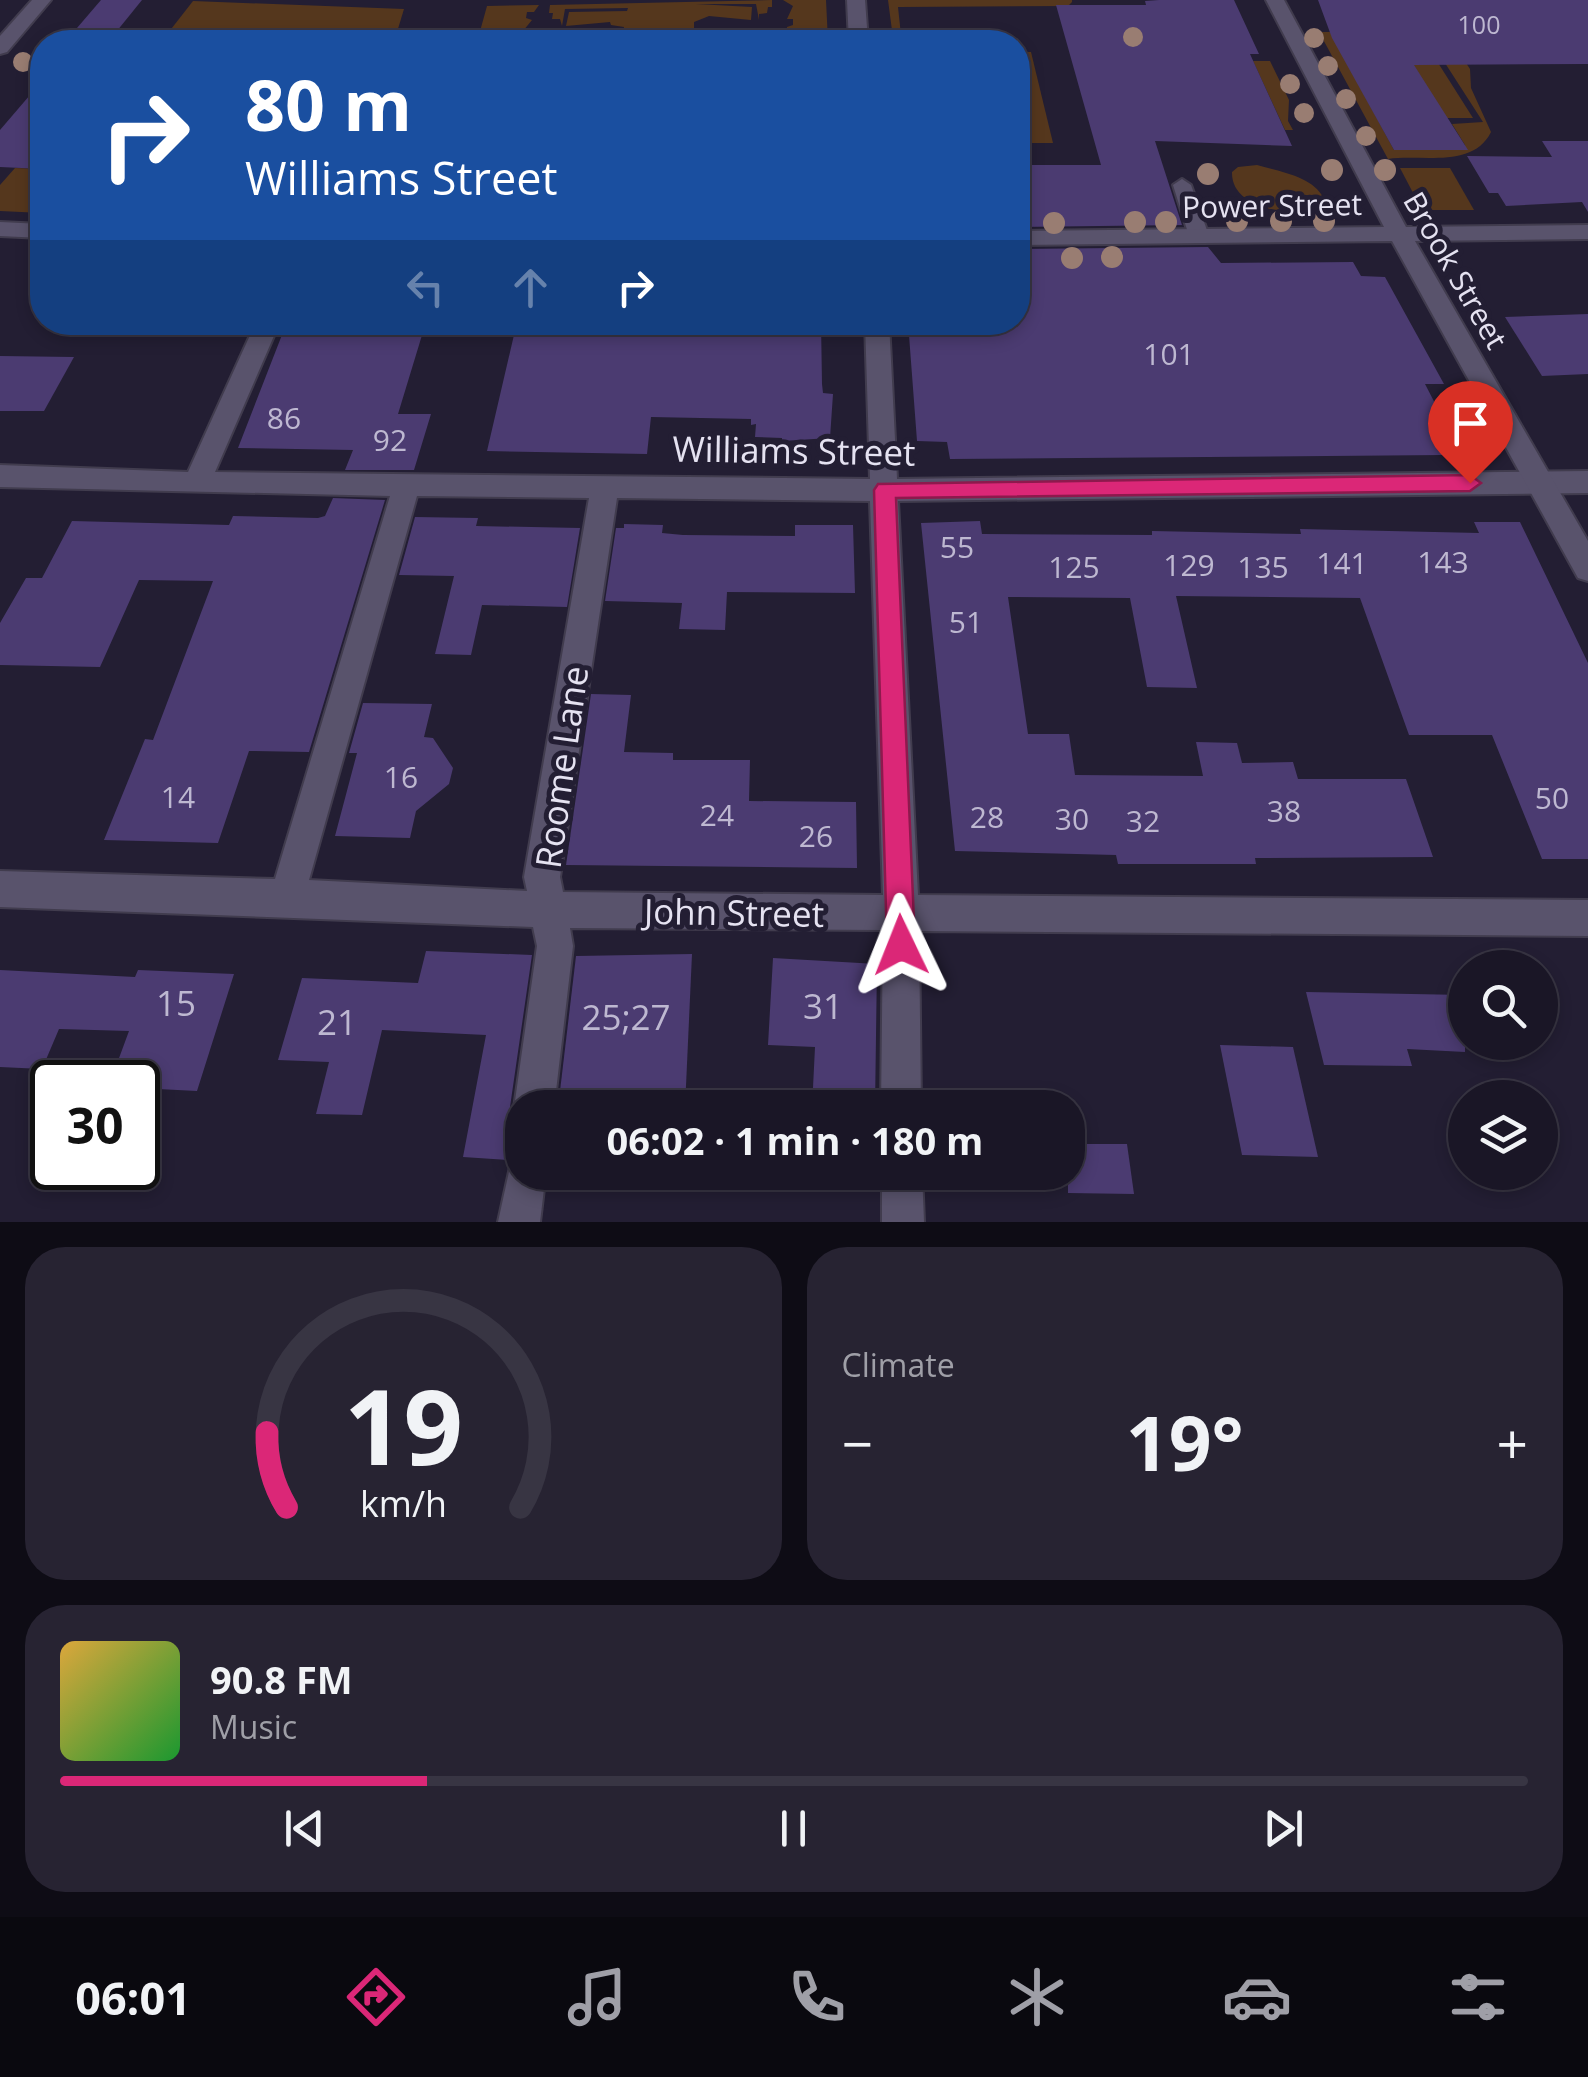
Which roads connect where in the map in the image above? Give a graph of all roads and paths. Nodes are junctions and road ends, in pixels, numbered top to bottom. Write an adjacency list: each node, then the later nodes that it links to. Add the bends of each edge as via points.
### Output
1 (42, 0): 5 (street)
2 (856, 0): 4 (street)
3 (1275, 0): 10 (street, Brook Street)
4 (858, 30)
5 (0, 48)
6 (1182, 185): 11 (lane)
7 (0, 229): 8 (street)
8 (30, 230)
9 (1588, 232): 10 (street, Power Street)
10 (1398, 234): 11 (street, Power Street); 17 (street, Brook Street)
11 (1198, 236): 12 (street, Power Street)
12 (1030, 238)
13 (262, 335): 16 (street)
14 (877, 335): 21 (street)
15 (0, 476): 16 (street, Williams Street)
16 (196, 482): 19 (street, Williams Street)
17 (1544, 482): 18 (street, Williams Street); 21 (street, Williams Street); 22 (street, Brook Street)
18 (1588, 482)
19 (407, 484): 20 (street, Williams Street); 24 (street)
20 (605, 486): 21 (street, Williams Street); 25 (street, Roome Lane, via 542,877)
21 (885, 490): 26 (street)
22 (1588, 568)
23 (0, 889): 24 (street, John Street)
24 (287, 896): 25 (street, John Street)
25 (549, 910): 26 (street, John Street); 28 (street, Roome Lane, via 555,946)
26 (901, 914): 27 (street, John Street); 29 (street)
27 (1588, 918)
28 (536, 1090)
29 (901, 1090)
30 (524, 1190): 32 (street)
31 (902, 1190): 33 (street)
32 (520, 1222)
33 (903, 1222)

